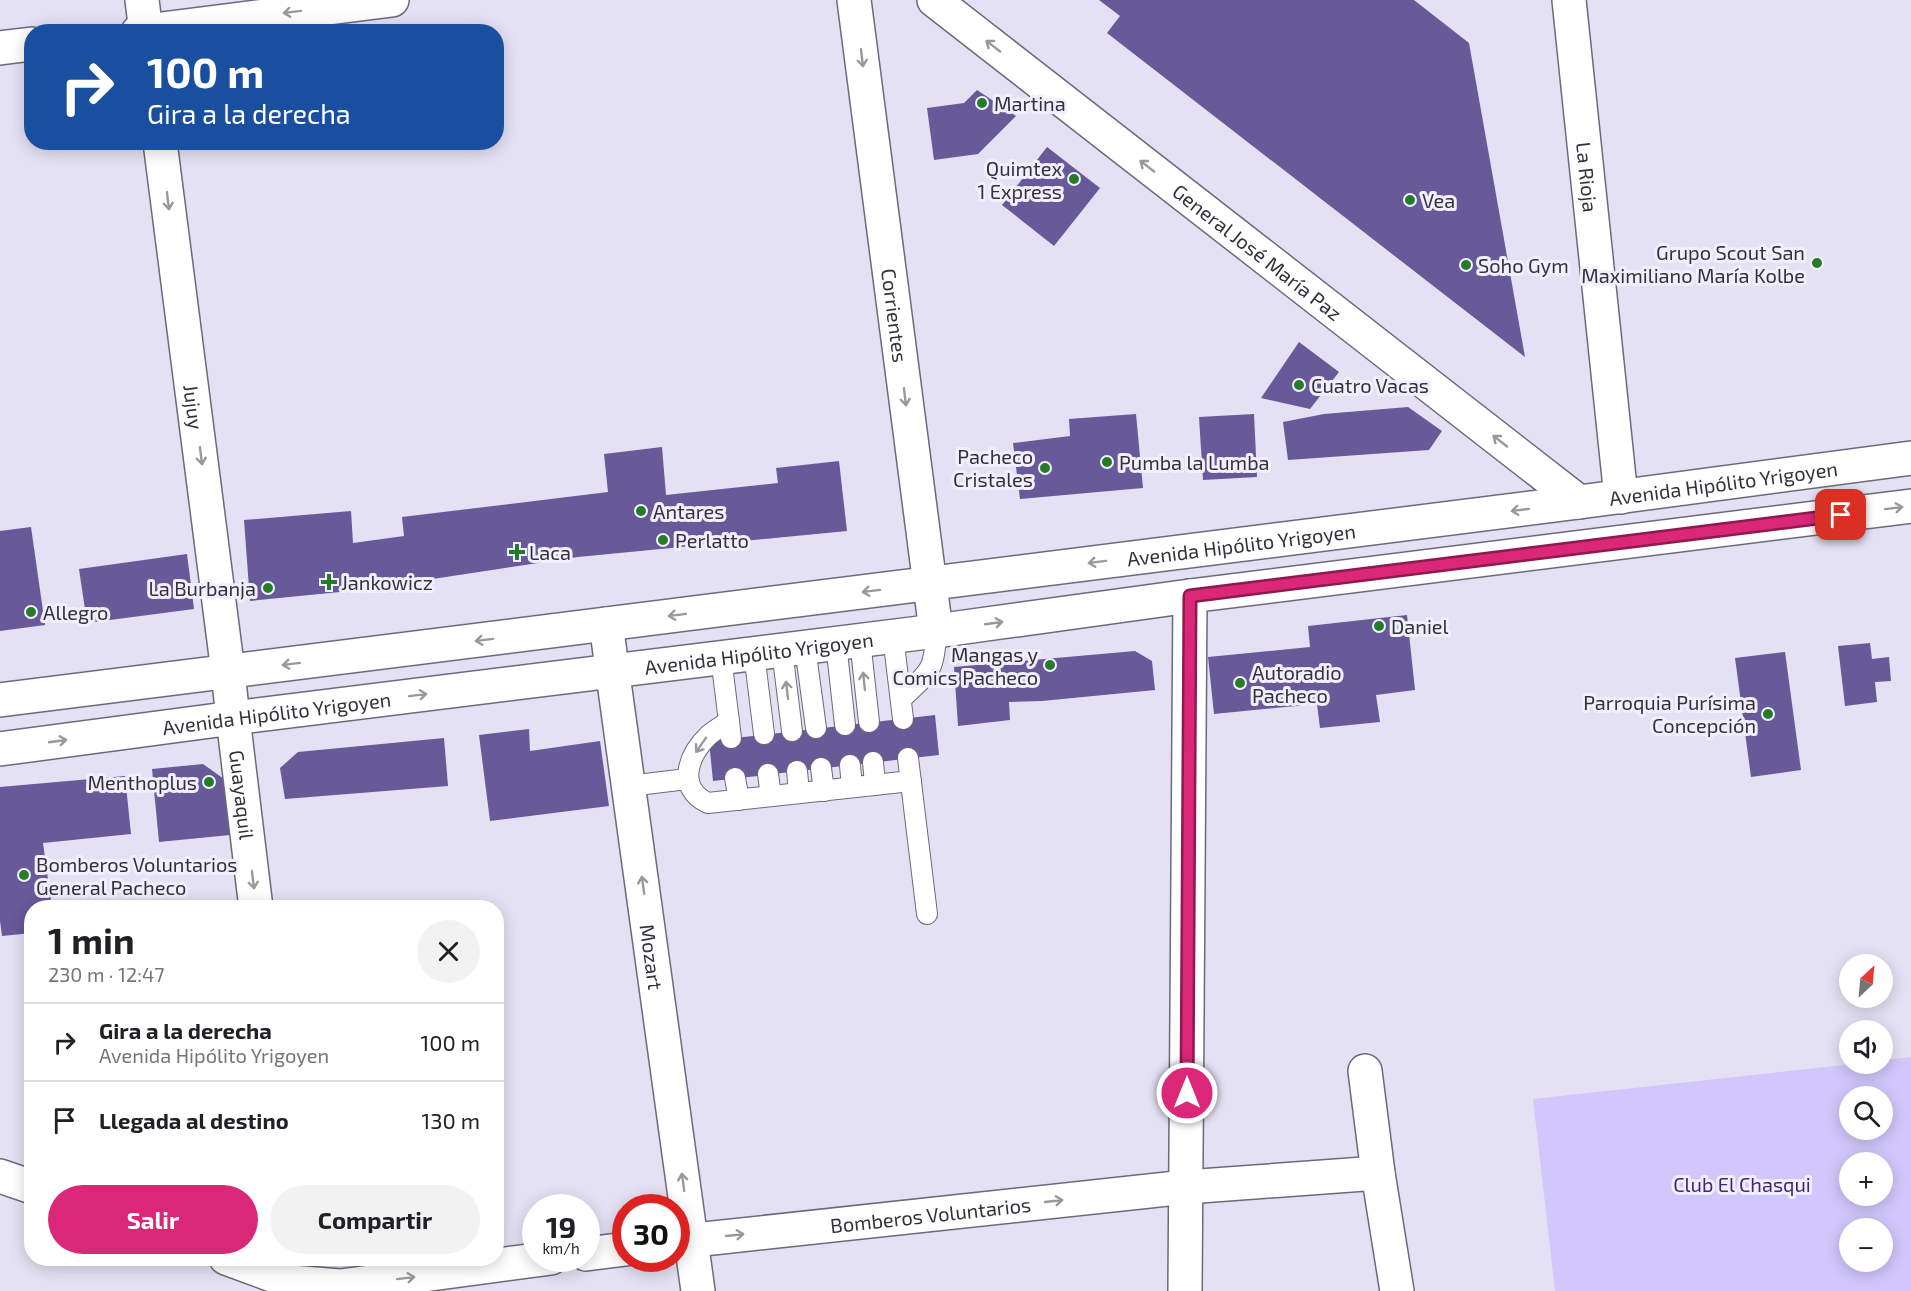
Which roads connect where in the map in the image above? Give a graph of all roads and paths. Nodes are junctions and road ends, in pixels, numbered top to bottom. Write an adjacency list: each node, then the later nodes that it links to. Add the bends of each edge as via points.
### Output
1 (392, 0): 5 (street, one-way to 5)
2 (854, 0): 13 (street, Corrientes, one-way to 13)
3 (934, 0): 11 (street, General José María Paz, one-way to 3)
4 (1569, 0): 10 (street, La Rioja)
5 (143, 23)
6 (24, 45): 7 (street)
7 (0, 48)
8 (161, 150): 21 (street, Jujuy, one-way to 21)
9 (1911, 458): 10 (street, Avenida Hipólito Yrigoyen)
10 (1621, 497): 11 (street, Avenida Hipólito Yrigoyen)
11 (1579, 502): 13 (street, Avenida Hipólito Yrigoyen, one-way to 13)
12 (1911, 506): 14 (street, Avenida Hipólito Yrigoyen, one-way to 12)
13 (929, 583): 15 (street, Avenida Hipólito Yrigoyen, one-way to 15); 16 (street, Corrientes)
14 (1190, 596): 16 (street, Avenida Hipólito Yrigoyen, one-way to 14); 52 (street)
15 (606, 624): 20 (street, Mozart); 21 (street, Avenida Hipólito Yrigoyen, one-way to 21)
16 (936, 631): 17 (street, Avenida Hipólito Yrigoyen); 17 (lane, via 933,663 902,709)
17 (893, 636): 18 (street, Avenida Hipólito Yrigoyen)
18 (808, 647): 19 (street, Avenida Hipólito Yrigoyen); 24 (lane, one-way to 18); 25 (lane); 26 (lane); 27 (lane, one-way to 18); 28 (lane)
19 (721, 657): 20 (street, Avenida Hipólito Yrigoyen); 37 (lane, one-way to 37, via 730,730 710,734 700,745)
20 (613, 670): 23 (street, Avenida Hipólito Yrigoyen, one-way to 20); 40 (street, Mozart)
21 (228, 672): 22 (street, Avenida Hipólito Yrigoyen); 23 (street, Jujuy)
22 (0, 700)
23 (232, 718): 29 (street, Avenida Hipólito Yrigoyen, one-way to 23); 46 (street, Guayaquil, one-way to 46)
24 (869, 722)
25 (845, 725)
26 (816, 728)
27 (792, 731)
28 (764, 734)
29 (0, 749)
30 (908, 758): 38 (lane)
31 (873, 762): 39 (lane)
32 (850, 765): 41 (lane)
33 (821, 768): 42 (lane)
34 (797, 771): 43 (lane)
35 (768, 774): 44 (lane)
36 (735, 778): 45 (lane)
37 (687, 779): 40 (lane); 45 (lane, via 699,799 708,803)
38 (911, 781): 39 (lane); 47 (lane)
39 (875, 785): 41 (lane)
40 (629, 786): 53 (street, Mozart, one-way to 40)
41 (852, 787): 42 (lane)
42 (824, 791): 43 (lane)
43 (799, 793): 44 (lane)
44 (771, 796): 45 (lane)
45 (739, 800)
46 (255, 900)
47 (927, 914)
48 (1365, 1071): 49 (street)
49 (1378, 1173): 52 (street, Bomberos Voluntarios); 63 (street)
50 (0, 1176): 51 (street)
51 (24, 1184)
52 (1186, 1187): 54 (street, Bomberos Voluntarios, one-way to 52); 62 (street)
53 (678, 1194)
54 (690, 1240)
55 (522, 1262): 57 (street, one-way to 55)
56 (690, 1262): 61 (street, Mozart)
57 (504, 1264)
58 (253, 1266): 60 (street)
59 (491, 1266): 60 (street, one-way to 59, via 340,1286)
60 (290, 1277)
61 (698, 1291)
62 (1185, 1291)
63 (1397, 1291)

